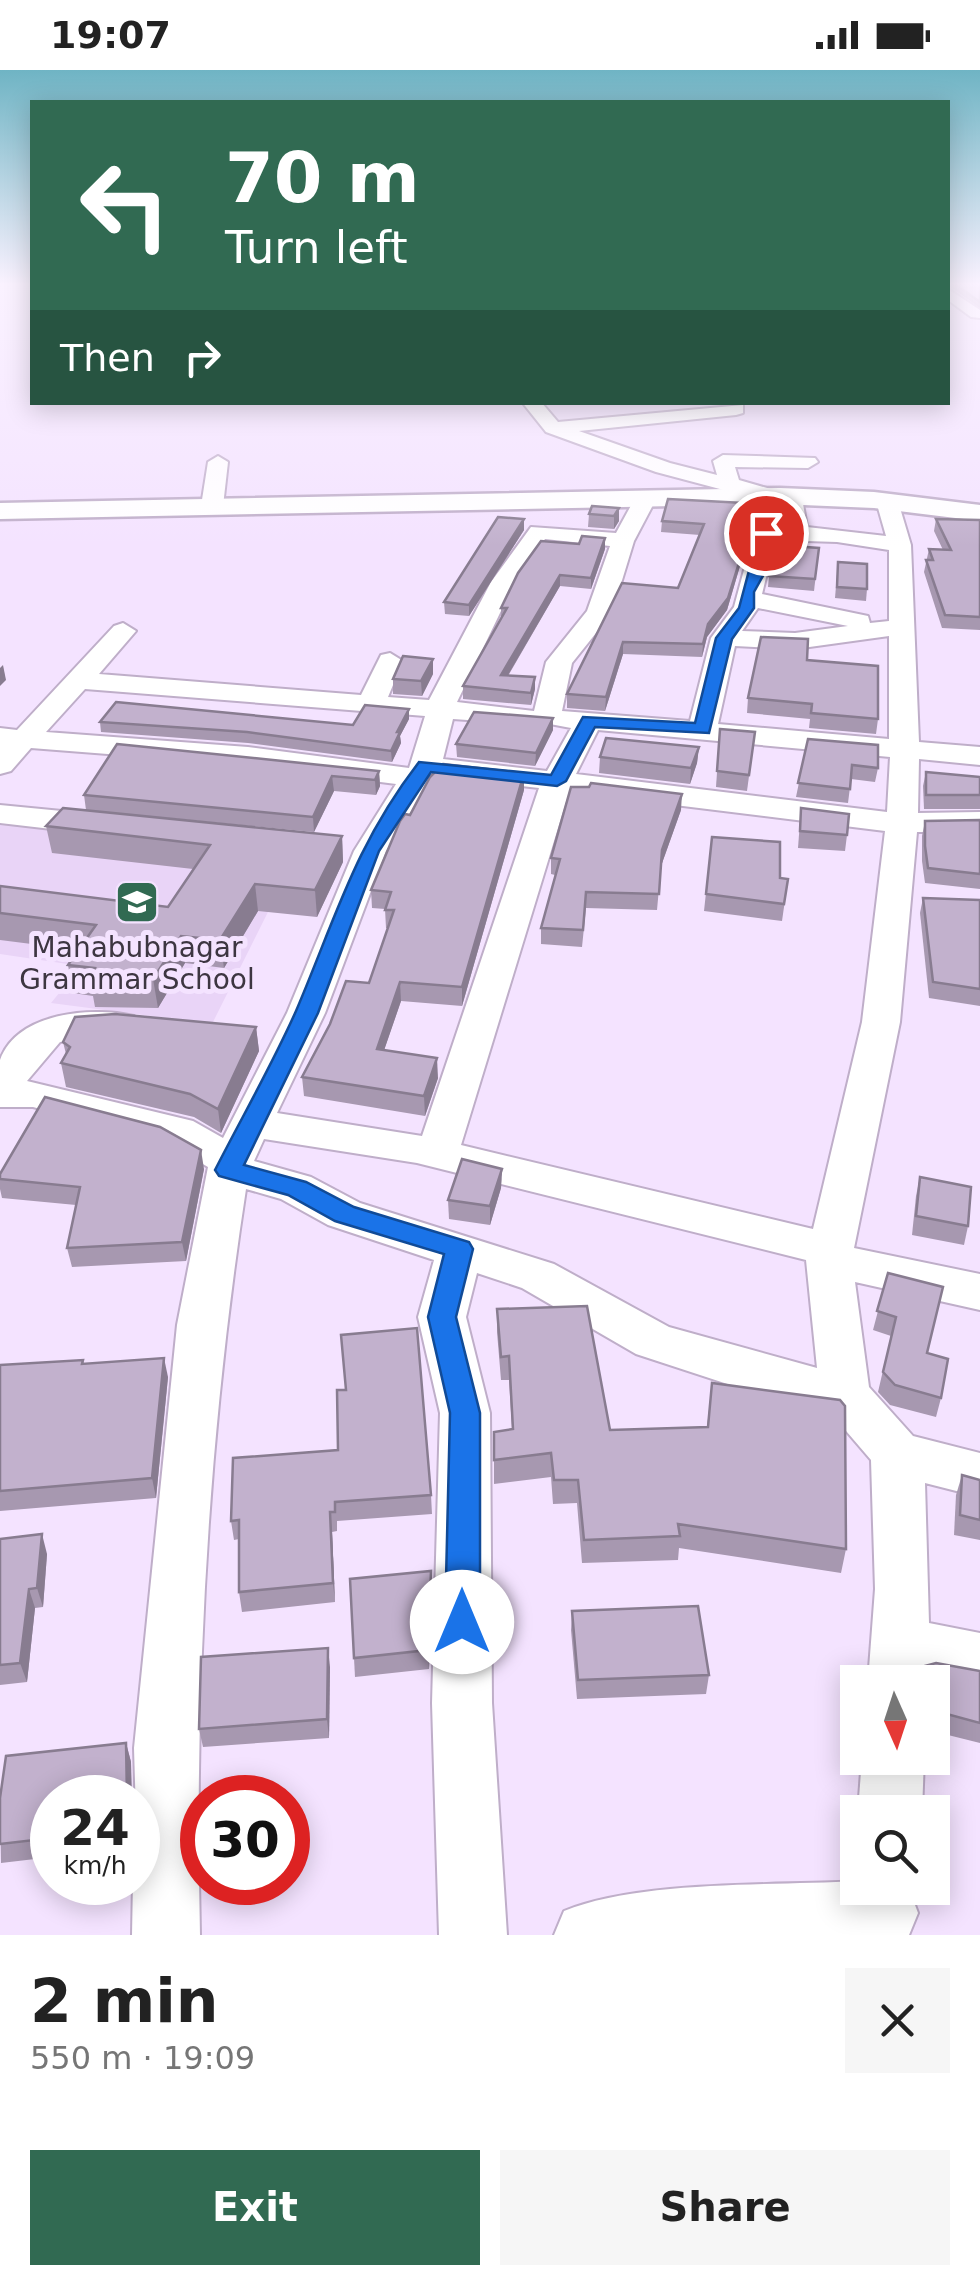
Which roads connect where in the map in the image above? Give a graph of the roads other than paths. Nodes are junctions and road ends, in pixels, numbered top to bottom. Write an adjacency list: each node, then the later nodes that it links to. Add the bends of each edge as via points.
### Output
1 (534, 405): 3 (street)
2 (736, 408): 3 (street)
3 (553, 428): 6 (street)
4 (218, 462): 9 (street)
5 (808, 462): 6 (street, via 724,462)
6 (730, 484): 7 (street)
7 (779, 495): 8 (main road); 9 (main road); 11 (main road); 14 (street)
8 (642, 505): 13 (main road); 15 (street)
9 (212, 506): 10 (main road)
10 (0, 510)
11 (902, 512): 12 (main road); 14 (street); 17 (street)
12 (980, 517)
13 (0, 519)
14 (797, 534): 16 (street, via 766,533)
15 (623, 541): 24 (street, via 599,613 559,662); 28 (street, via 538,532 502,582)
16 (747, 598): 17 (street); 19 (street)
17 (901, 627): 19 (street, via 795,641); 29 (street)
18 (123, 632): 21 (street)
19 (724, 638): 26 (street)
20 (390, 661): 22 (street)
21 (77, 680): 22 (street); 27 (street)
22 (370, 706): 28 (street)
23 (145, 710): 28 (street)
24 (546, 718): 25 (street); 28 (street)
25 (589, 721): 26 (street); 32 (street)
26 (702, 729): 29 (street)
27 (10, 738): 28 (street, via 248,756); 31 (street)
28 (428, 748): 32 (street); 39 (street, via 350,849 306,1013 272,1037)
29 (904, 750): 30 (street); 35 (street)
30 (980, 756)
31 (0, 765)
32 (557, 781): 35 (street); 40 (street)
33 (0, 814): 36 (street)
34 (980, 822): 35 (street)
35 (902, 823): 42 (street, via 911,897)
36 (138, 828)
37 (156, 1024): 38 (street, via 63,1025 30,1041)
38 (0, 1093): 39 (street, via 38,1094)
39 (238, 1152): 40 (street); 41 (street, via 344,1214); 50 (street, via 201,1325 165,1748)
40 (437, 1154): 42 (street)
41 (460, 1249): 44 (street, via 538,1276 653,1341); 51 (street, via 442,1317 465,1413 462,1702)
42 (831, 1255): 43 (street); 44 (street)
43 (980, 1292)
44 (846, 1394): 45 (street)
45 (898, 1454): 46 (street); 48 (street)
46 (980, 1475)
47 (980, 1661): 48 (street)
48 (898, 1663)
49 (885, 1912): 52 (street)
50 (166, 1935)
51 (474, 1935)
52 (588, 1935)

